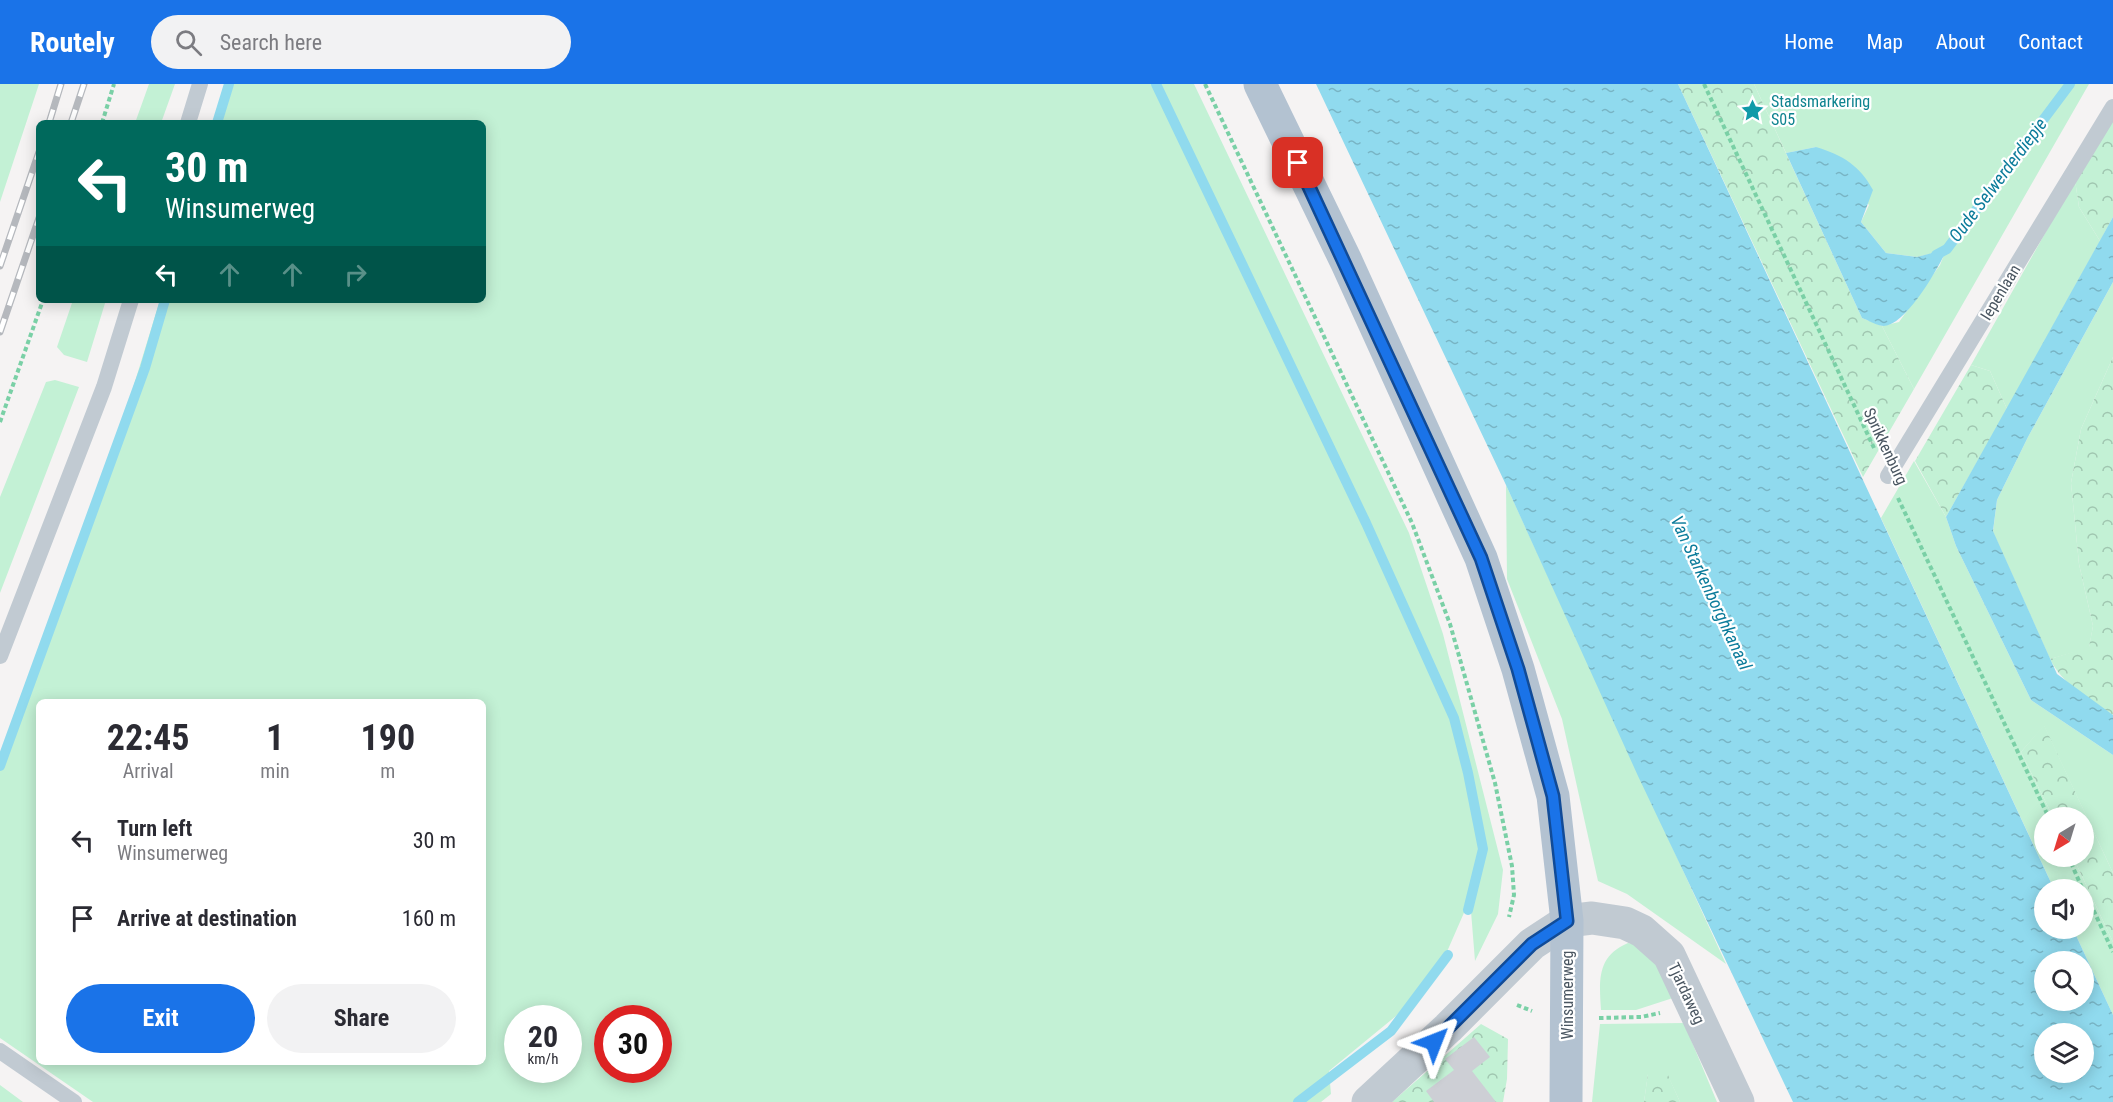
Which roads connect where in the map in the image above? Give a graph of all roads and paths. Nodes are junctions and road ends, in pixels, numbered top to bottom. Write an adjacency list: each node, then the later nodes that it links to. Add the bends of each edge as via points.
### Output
1 (114, 84): 7 (path)
2 (200, 84): 8 (lane)
3 (1205, 84): 17 (path, via 1412,523 1450,624 1495,783 1512,866 1514,896)
4 (1260, 84): 16 (main road, Winsumerweg, via 1346,261 1481,558 1518,669 1553,796)
5 (1704, 84): 12 (path, Sprikkenburg)
6 (2113, 107): 12 (lane, Iepenlaan)
7 (103, 120)
8 (189, 120)
9 (42, 303): 11 (path)
10 (130, 303): 13 (lane, via 104,387)
11 (0, 422)
12 (1887, 476): 14 (path, Sprikkenburg)
13 (0, 656)
14 (2044, 807)
15 (2094, 913): 18 (path)
16 (1567, 921): 21 (street, via 1532,944); 22 (main road, Winsumerweg); 23 (street, Tjardaweg, via 1592,918 1625,923 1642,931 1669,955)
17 (1507, 924)
18 (2113, 952)
19 (0, 1051): 20 (lane)
20 (74, 1102)
21 (1368, 1102)
22 (1566, 1102)
23 (1738, 1102)

